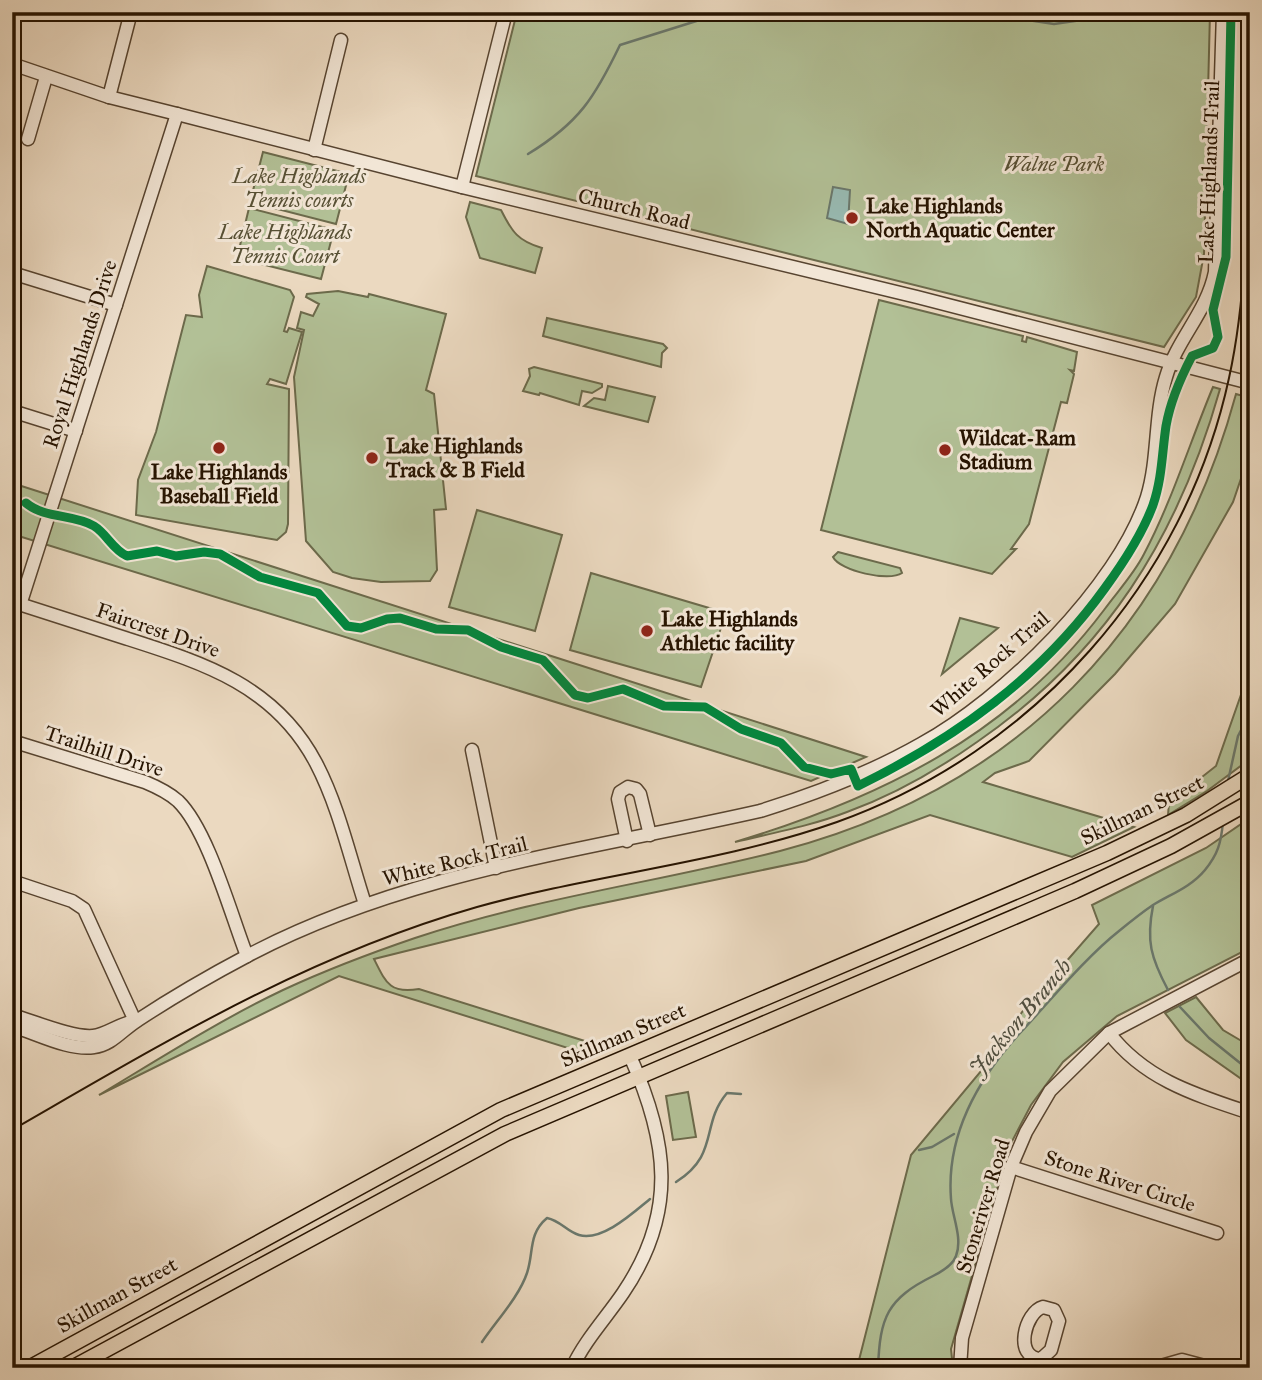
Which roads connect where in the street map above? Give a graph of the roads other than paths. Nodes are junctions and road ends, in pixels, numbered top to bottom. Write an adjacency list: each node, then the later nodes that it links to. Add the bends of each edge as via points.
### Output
1 (131, 12): 7 (street)
2 (506, 12): 11 (street)
3 (1223, 12): 14 (street, White Rock Trail, via 1215,272 1205,306)
4 (341, 40): 10 (street)
5 (12, 64): 6 (street, Church Road)
6 (46, 77): 7 (street, Church Road); 9 (street)
7 (109, 97): 8 (street, Church Road)
8 (177, 114): 10 (street, Church Road); 13 (street, Royal Highlands Drive)
9 (28, 139)
10 (314, 150): 11 (street, Church Road)
11 (462, 187): 14 (street, Church Road)
12 (12, 273): 13 (street)
13 (116, 305): 17 (street, Royal Highlands Drive)
14 (1171, 363): 15 (street, Church Road); 23 (street, White Rock Trail, via 1158,408 1151,481 1134,528 1086,600 1046,646 956,722 885,763 771,808)
15 (1250, 383)
16 (12, 411): 17 (street)
17 (76, 431): 18 (street, Royal Highlands Drive)
18 (16, 603): 28 (street, Faircrest Drive, via 213,667 268,704 316,762)
19 (12, 741): 30 (street, Trailhill Drive, via 145,782 178,801 200,834)
20 (472, 750): 25 (street)
21 (1250, 775): 27 (main road, Skillman Street, via 1176,819)
22 (1250, 802): 29 (main road, Skillman Street, via 1151,856)
23 (650, 835): 24 (street, White Rock Trail); 24 (street, via 640,794 628,787 618,799)
24 (627, 841): 25 (street, White Rock Trail)
25 (496, 868): 28 (street, White Rock Trail)
26 (12, 881): 33 (street, via 84,909)
27 (1005, 895): 29 (main road); 37 (main road, Skillman Street)
28 (366, 904): 30 (street, White Rock Trail)
29 (1013, 916): 38 (main road, Skillman Street)
30 (247, 956): 33 (street, White Rock Trail)
31 (1250, 959): 35 (street, Stoneriver Road)
32 (12, 1015): 36 (street)
33 (135, 1021): 36 (street, White Rock Trail, via 104,1044 94,1047)
34 (12, 1026): 36 (street)
35 (1109, 1033): 39 (street, via 1134,1061 1158,1078); 40 (street, Stoneriver Road, via 1050,1091)
36 (76, 1040)
37 (630, 1056): 38 (street); 42 (main road, Skillman Street, via 525,1099 453,1135)
38 (639, 1075): 43 (main road, Skillman Street, via 505,1134); 44 (street, via 662,1159 654,1229 634,1275)
39 (1250, 1113)
40 (1011, 1167): 41 (street, Stone River Circle); 45 (street, Stoneriver Road, via 962,1338)
41 (1217, 1233)
42 (29, 1368)
43 (72, 1368)
44 (572, 1368)
45 (960, 1368)
46 (1154, 1368): 47 (street, via 1182,1360)
47 (1212, 1368)

